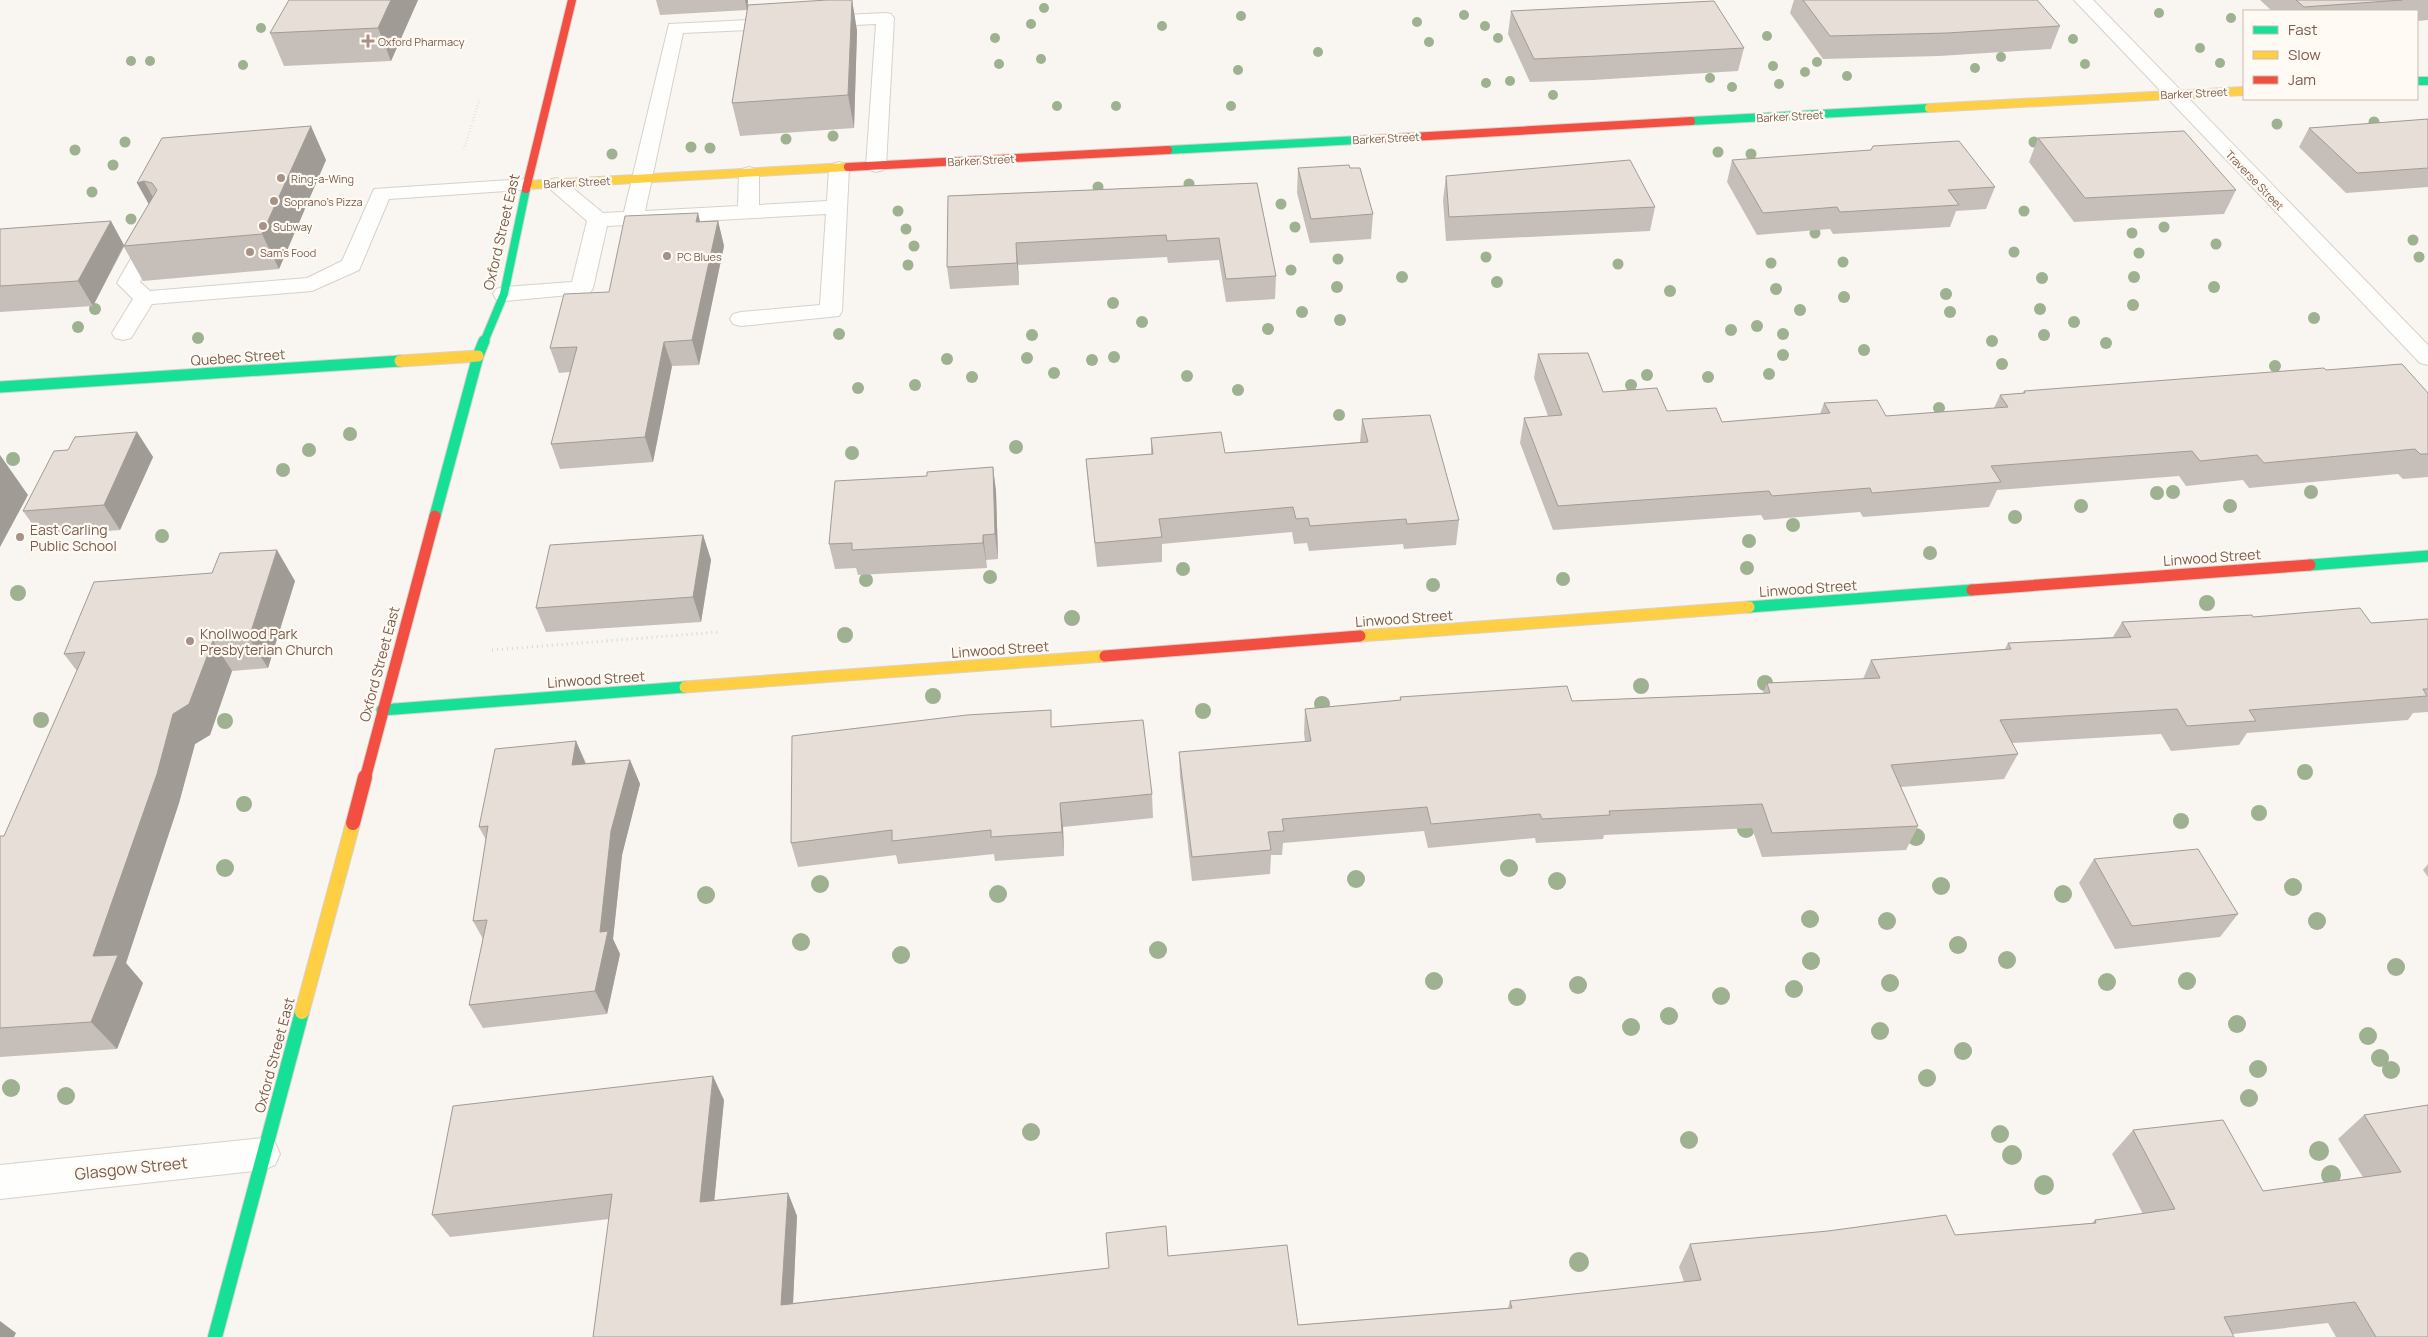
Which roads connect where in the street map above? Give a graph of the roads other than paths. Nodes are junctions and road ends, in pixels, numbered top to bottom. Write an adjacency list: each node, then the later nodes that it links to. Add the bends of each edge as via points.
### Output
1 (572, 0): 10 (street, Oxford Street East)
2 (2083, 0): 4 (street, Traverse Street)
3 (2243, 91): 4 (street, Barker Street)
4 (2172, 95): 5 (street, Barker Street); 21 (street, Traverse Street)
5 (876, 166): 6 (street, Barker Street); 8 (street, via 885,18 675,28)
6 (840, 168): 7 (street, Barker Street); 11 (street)
7 (749, 173): 8 (street, Barker Street); 12 (street)
8 (641, 179): 9 (street, Barker Street); 13 (street)
9 (556, 184): 10 (street, Barker Street); 14 (street)
10 (527, 185): 16 (street, Oxford Street East); 17 (street, via 382,193 351,265 312,284)
11 (837, 207): 12 (street); 18 (street, via 831,311)
12 (748, 212): 13 (street)
13 (633, 218): 14 (street)
14 (598, 220): 16 (street, via 582,288)
15 (162, 223): 17 (street, via 128,283)
16 (504, 294): 20 (street, Oxford Street East)
17 (145, 298): 19 (street)
18 (741, 319)
19 (124, 333)
20 (478, 356): 22 (street, Quebec Street); 24 (street, Oxford Street East)
21 (2428, 358)
22 (0, 387)
23 (2428, 556): 24 (street, Linwood Street)
24 (382, 710): 25 (street, Oxford Street East)
25 (263, 1154): 26 (street, Glasgow Street); 27 (street, Oxford Street East)
26 (0, 1182)
27 (215, 1337)

